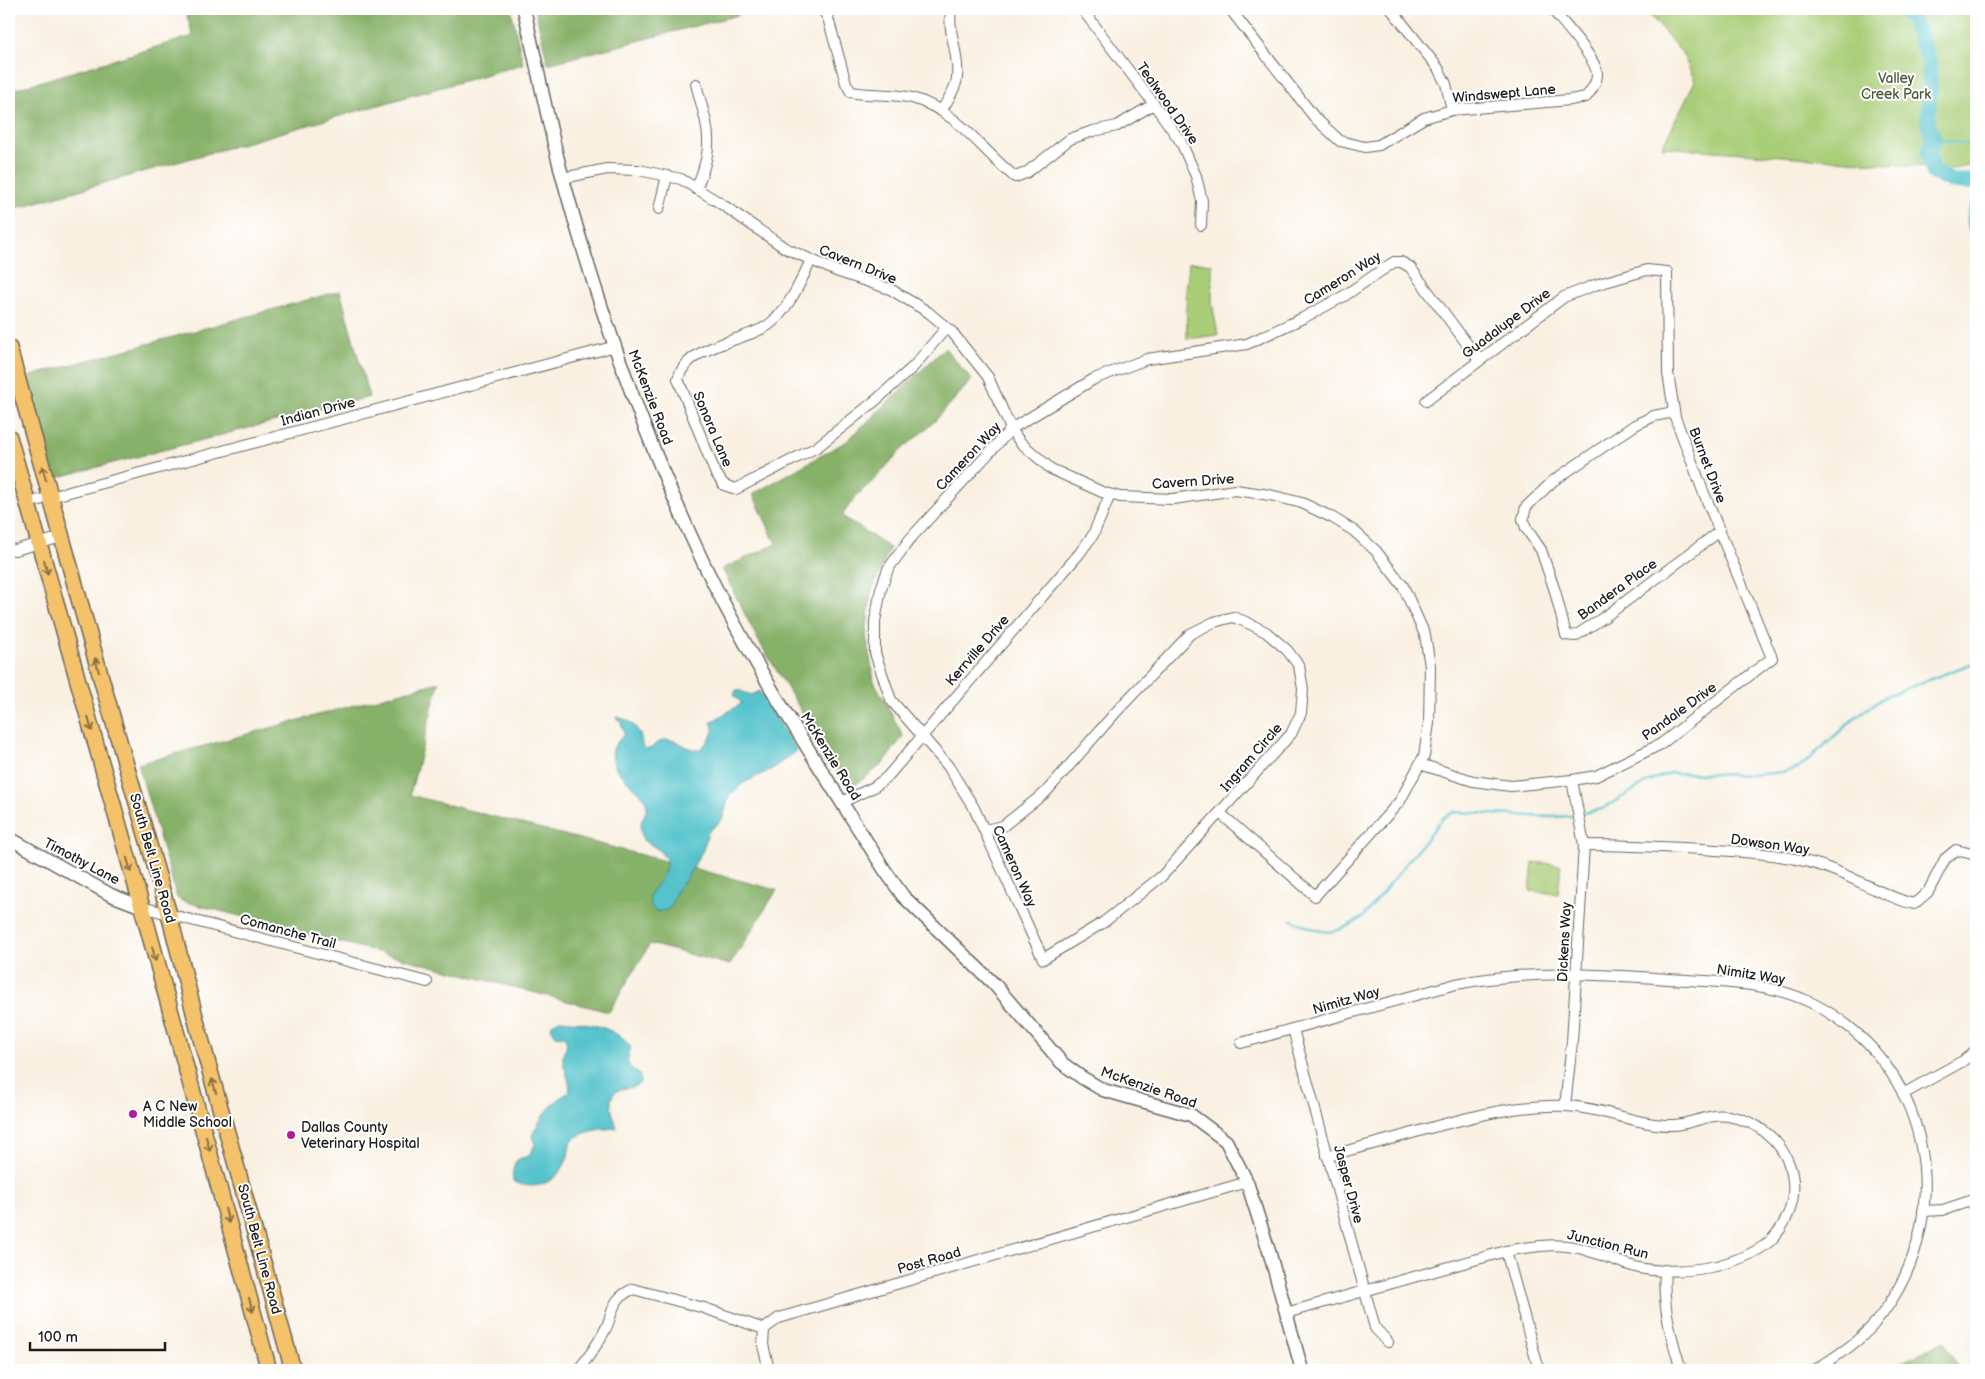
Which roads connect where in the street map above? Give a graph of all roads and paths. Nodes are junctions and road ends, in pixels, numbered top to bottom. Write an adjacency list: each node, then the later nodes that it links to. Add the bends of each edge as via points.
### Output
1 (524, 9): 13 (street, McKenzie Road)
2 (822, 9): 10 (street, via 828,18 851,92 912,98)
3 (951, 9): 10 (street, via 951,36 958,61 957,81)
4 (1082, 9): 9 (street, Tealwood Drive)
5 (1230, 9): 11 (street, Windswept Lane, via 1315,118 1340,141 1364,147 1380,144 1424,118)
6 (1391, 9): 11 (street, via 1438,68 1446,84)
7 (1552, 9): 11 (street, Windswept Lane, via 1593,62 1597,74 1586,97)
8 (696, 84): 14 (street, via 710,139 705,168)
9 (1154, 104): 10 (street, via 1117,126 1070,139 1026,173 1015,176); 16 (street, Tealwood Drive, via 1181,142 1196,176 1202,201)
10 (942, 110)
11 (1452, 110)
12 (668, 176): 13 (street, Cavern Drive, via 640,170 607,169); 14 (street, Cavern Drive); 15 (street)
13 (563, 178): 20 (street, McKenzie Road)
14 (696, 188): 17 (street, Cavern Drive, via 785,248)
15 (659, 209)
16 (1201, 225)
17 (811, 260): 19 (street, Cavern Drive, via 890,289 928,312); 19 (street, Sonora Lane, via 797,290 768,325 700,354 689,360 680,372 678,379 715,472 724,485 736,489 817,447 914,366)
18 (1667, 272): 22 (street, Guadalupe Drive, via 1647,270 1564,297); 24 (street, Burnet Drive, via 1668,373)
19 (946, 328): 25 (street, Cavern Drive, via 988,377)
20 (616, 346): 28 (street, Indian Drive); 38 (street, McKenzie Road, via 652,445 690,535 736,626)
21 (9, 348): 28 (main road, South Belt Line Road, one-way to 21)
22 (1479, 360): 23 (street, Guadalupe Drive); 25 (street, Cameron Way, via 1410,267 1394,262 1344,296 1247,344 1147,359 1094,379)
23 (1426, 401)
24 (1674, 412): 30 (street, Burnet Drive); 30 (street, Bandera Place, via 1654,416 1635,425 1553,481 1526,507 1523,519 1541,550 1566,635 1575,636 1606,616)
25 (1011, 429): 27 (street, Cavern Drive, via 1020,442 1051,469); 35 (street, Cameron Way, via 910,539 888,569 881,589 875,653 891,700)
26 (9, 437): 29 (main road, South Belt Line Road)
27 (1110, 495): 35 (street, Kerrville Drive, via 1093,535 1079,554); 36 (street, Cavern Drive, via 1173,499 1234,490 1270,495 1302,503 1333,518 1376,551 1402,586 1425,635 1430,666 1430,723)
28 (50, 497): 29 (street, Indian Drive); 31 (main road, South Belt Line Road)
29 (28, 503): 32 (main road, South Belt Line Road)
30 (1720, 531): 34 (street, Burnet Drive)
31 (62, 537): 32 (street); 45 (main road, South Belt Line Road, one-way to 31)
32 (39, 543): 33 (street); 44 (main road, South Belt Line Road, one-way to 44)
33 (9, 549)
34 (1772, 658): 37 (street, Pandale Drive, via 1661,744 1596,776)
35 (922, 736): 38 (street, Kerrville Drive, via 888,777); 40 (street, Cameron Way, via 948,766)
36 (1420, 764): 37 (street, Pandale Drive, via 1473,781 1511,786); 39 (street, Cavern Drive, via 1400,802 1315,896)
37 (1572, 780): 42 (street, Dickens Way)
38 (842, 802): 55 (street, McKenzie Road, via 903,896 995,985 1062,1063 1103,1090 1191,1115 1226,1141)
39 (1220, 813): 40 (street, Ingram Circle, via 1291,734 1301,712 1303,689 1299,666 1287,650 1266,632 1233,617 1190,634 1046,792 1003,826); 46 (street, Ingram Circle, via 1162,876 1104,922)
40 (984, 830): 46 (street, Cameron Way)
41 (9, 838): 44 (street, Timothy Lane, via 111,895)
42 (1584, 845): 43 (street, Dowson Way, via 1682,848 1786,857 1820,865 1895,900 1914,904 1928,892 1945,859 1956,850); 47 (street, Dickens Way)
43 (1976, 855)
44 (142, 907): 45 (street, Comanche Trail); 64 (main road, South Belt Line Road, one-way to 64)
45 (169, 914): 48 (street, Comanche Trail); 65 (main road, South Belt Line Road, one-way to 45)
46 (1043, 959)
47 (1576, 973): 49 (street, Nimitz Way, via 1492,977 1465,982); 52 (street, Nimitz Way, via 1739,983 1787,993 1812,1003 1859,1036 1883,1061); 53 (street, Dickens Way)
48 (427, 982)
49 (1293, 1029): 50 (street, Nimitz Way); 54 (street, Jasper Drive)
50 (1241, 1043)
51 (1976, 1050): 52 (street, via 1963,1061)
52 (1903, 1094): 57 (street, Nimitz Way, via 1918,1133 1926,1180)
53 (1565, 1106): 54 (street, Junction Run, via 1491,1112); 59 (street, Junction Run, via 1604,1111 1648,1123 1675,1125 1726,1115 1754,1123 1775,1139 1789,1162 1795,1189 1788,1217 1772,1240 1749,1255 1715,1266)
54 (1327, 1156): 60 (street, Jasper Drive)
55 (1247, 1182): 61 (street, McKenzie Road); 62 (street, Post Road, via 779,1318)
56 (1976, 1198): 57 (street, via 1943,1210)
57 (1923, 1211): 71 (street, Nimitz Way, via 1922,1231 1906,1276 1882,1314 1850,1348)
58 (1506, 1251): 59 (street, Junction Run, via 1538,1246 1574,1247 1637,1268); 60 (street, Junction Run); 69 (street)
59 (1665, 1270): 70 (street, via 1666,1318)
60 (1364, 1291): 61 (street, Junction Run); 63 (street, Jasper Drive, via 1375,1328)
61 (1286, 1313): 68 (street, McKenzie Road)
62 (764, 1329): 66 (street, via 704,1308 633,1289 616,1302 606,1329); 67 (street, via 763,1345)
63 (1388, 1342)
64 (269, 1370)
65 (293, 1370)
66 (578, 1370)
67 (770, 1370)
68 (1302, 1370)
69 (1539, 1370)
70 (1681, 1370)
71 (1815, 1370)

